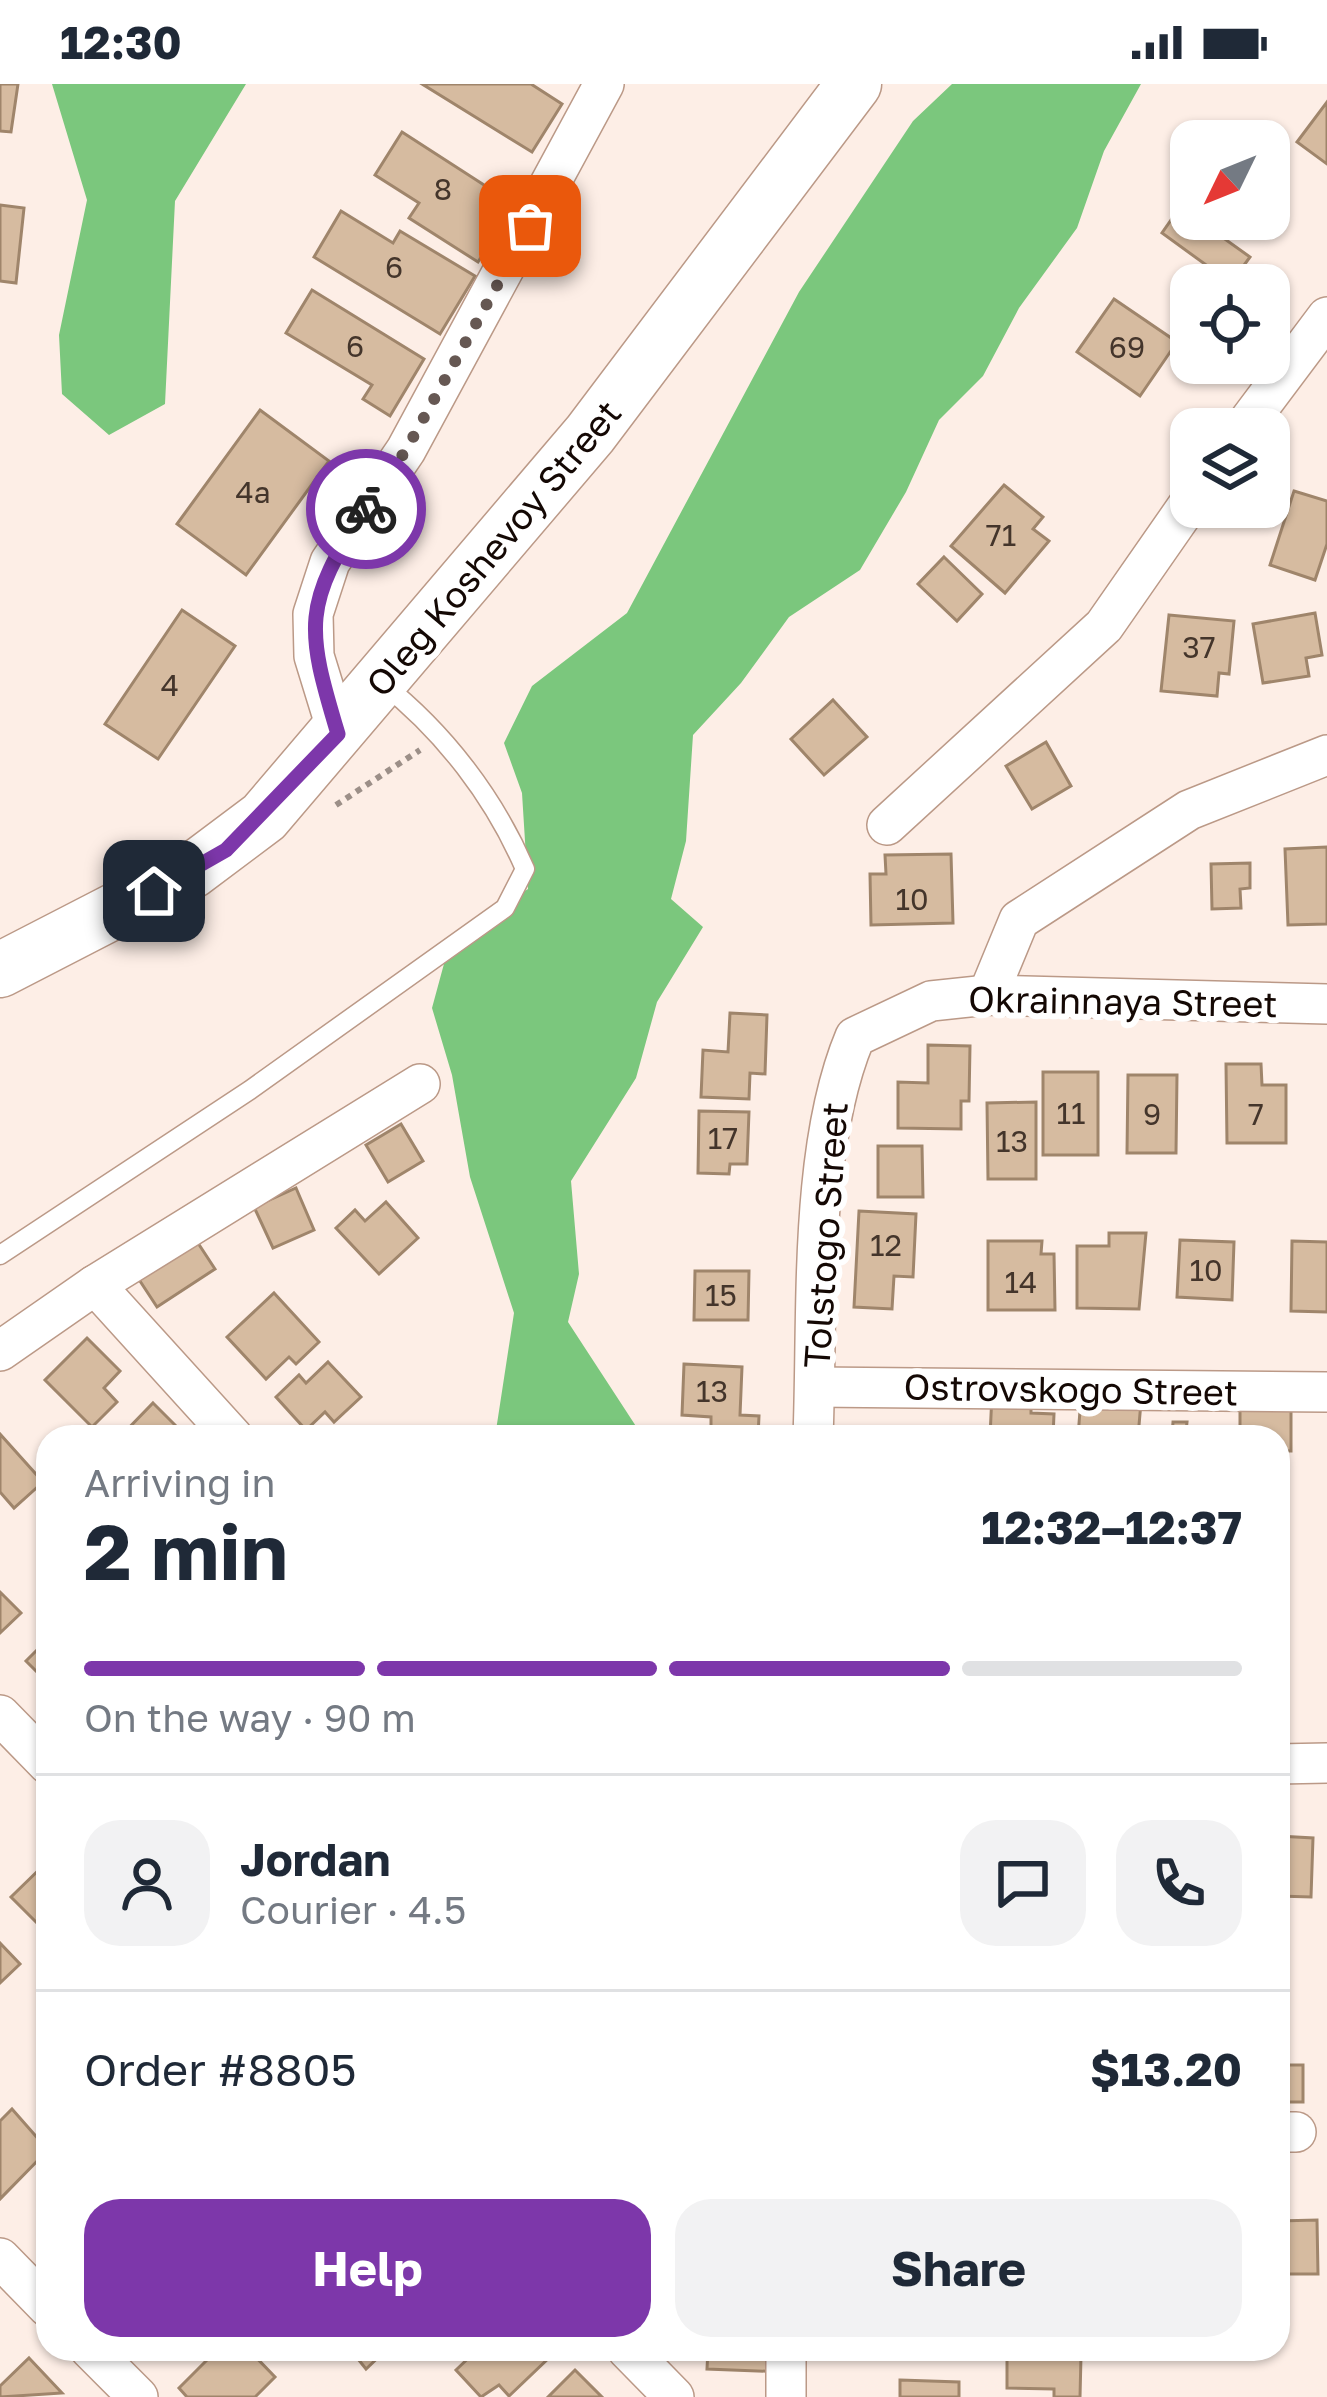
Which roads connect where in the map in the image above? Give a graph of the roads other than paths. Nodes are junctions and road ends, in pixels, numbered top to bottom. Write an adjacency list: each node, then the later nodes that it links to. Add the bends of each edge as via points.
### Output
1 (604, 84): 7 (street, via 418,430 330,562 313,614 314,656)
2 (854, 84): 6 (street, Oleg Koshevoy Street, via 590,434)
3 (1327, 317): 4 (street)
4 (1260, 408)
5 (1172, 528): 9 (street, via 1104,626)
6 (382, 683): 7 (street, Oleg Koshevoy Street); 15 (lane, via 503,817 525,869 505,908)
7 (338, 734): 10 (street, Oleg Koshevoy Street, via 226,850)
8 (1327, 755): 11 (street, via 1189,810 1019,920)
9 (886, 825)
10 (0, 970)
11 (988, 995): 12 (street, Okrainnaya Street); 13 (street, Okrainnaya Street, via 931,1001)
12 (1327, 1004)
13 (855, 1036): 18 (street, Tolstogo Street, via 827,1137)
14 (419, 1084): 16 (street)
15 (0, 1255)
16 (95, 1285): 17 (street); 20 (street)
17 (0, 1351)
18 (815, 1387): 19 (street, Ostrovskogo Street); 21 (street, Tolstogo Street)
19 (1327, 1392)
20 (222, 1425)
21 (813, 1425)
22 (0, 1715): 23 (street)
23 (36, 1752)
24 (1327, 1763): 25 (street)
25 (1290, 1764)
26 (0, 2258): 27 (street)
27 (36, 2295)
28 (102, 2361): 31 (street)
29 (639, 2361): 32 (street)
30 (787, 2361): 33 (street)
31 (138, 2397)
32 (674, 2397)
33 (786, 2397)

